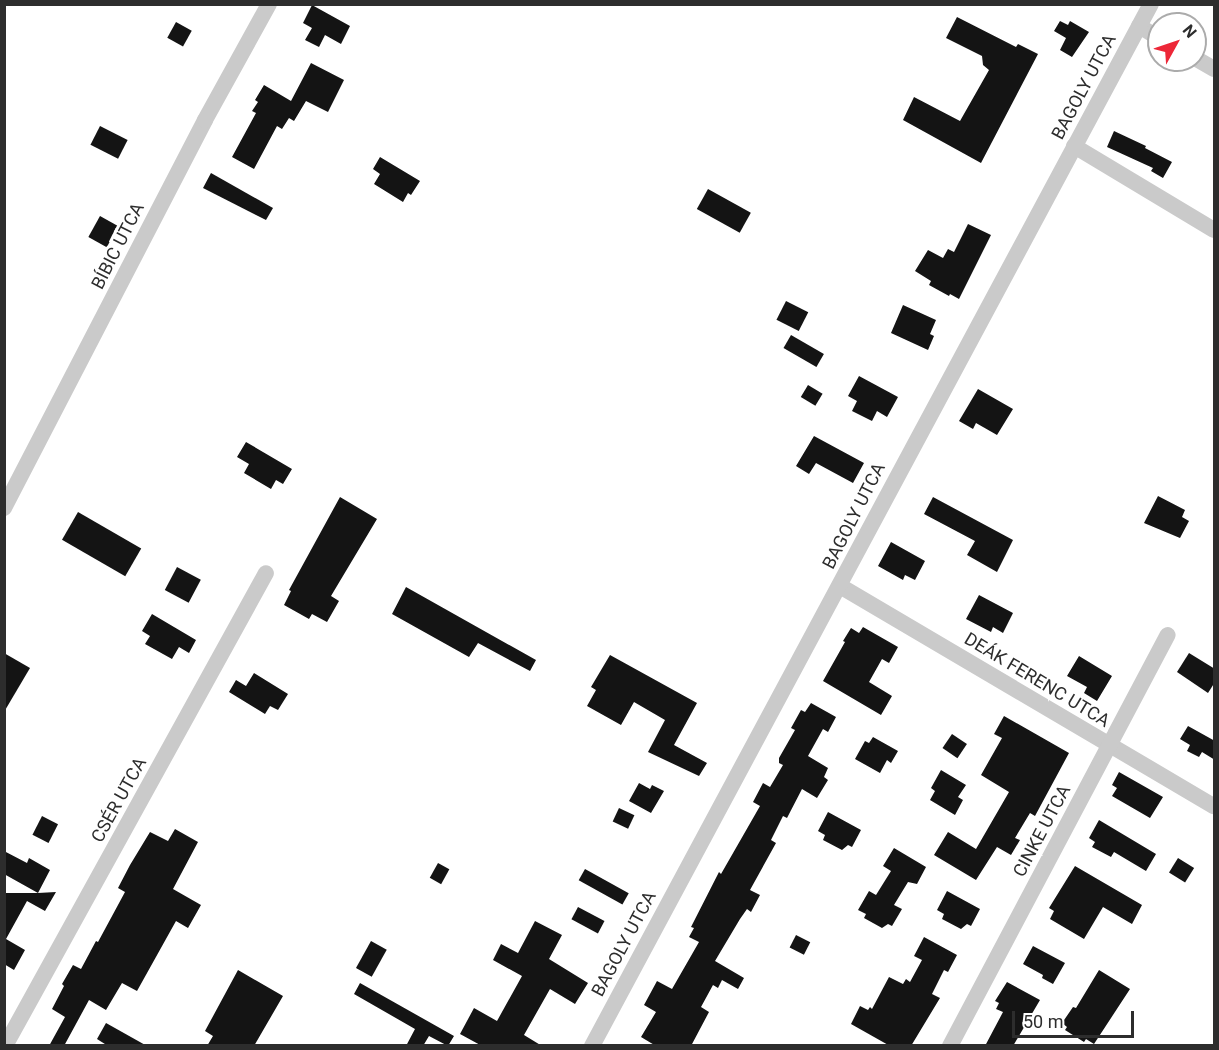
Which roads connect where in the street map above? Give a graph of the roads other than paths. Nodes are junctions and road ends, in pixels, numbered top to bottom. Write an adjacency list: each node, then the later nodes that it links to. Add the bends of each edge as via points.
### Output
1 (269, 4): 7 (street, BÍBIC UTCA)
2 (1150, 4): 3 (street, BAGOLY UTCA)
3 (1139, 26): 4 (street); 5 (street, BAGOLY UTCA)
4 (1147, 31)
5 (1074, 146): 6 (street); 9 (street, BAGOLY UTCA)
6 (1215, 230)
7 (4, 507)
8 (266, 573): 13 (street, CSÉR UTCA)
9 (840, 586): 11 (street, DEÁK FERENC UTCA); 14 (street, BAGOLY UTCA)
10 (1168, 635): 11 (street, CINKE UTCA)
11 (1110, 746): 12 (street, DEÁK FERENC UTCA); 15 (street, CINKE UTCA)
12 (1215, 806)
13 (5, 1046)
14 (592, 1046)
15 (950, 1046)

